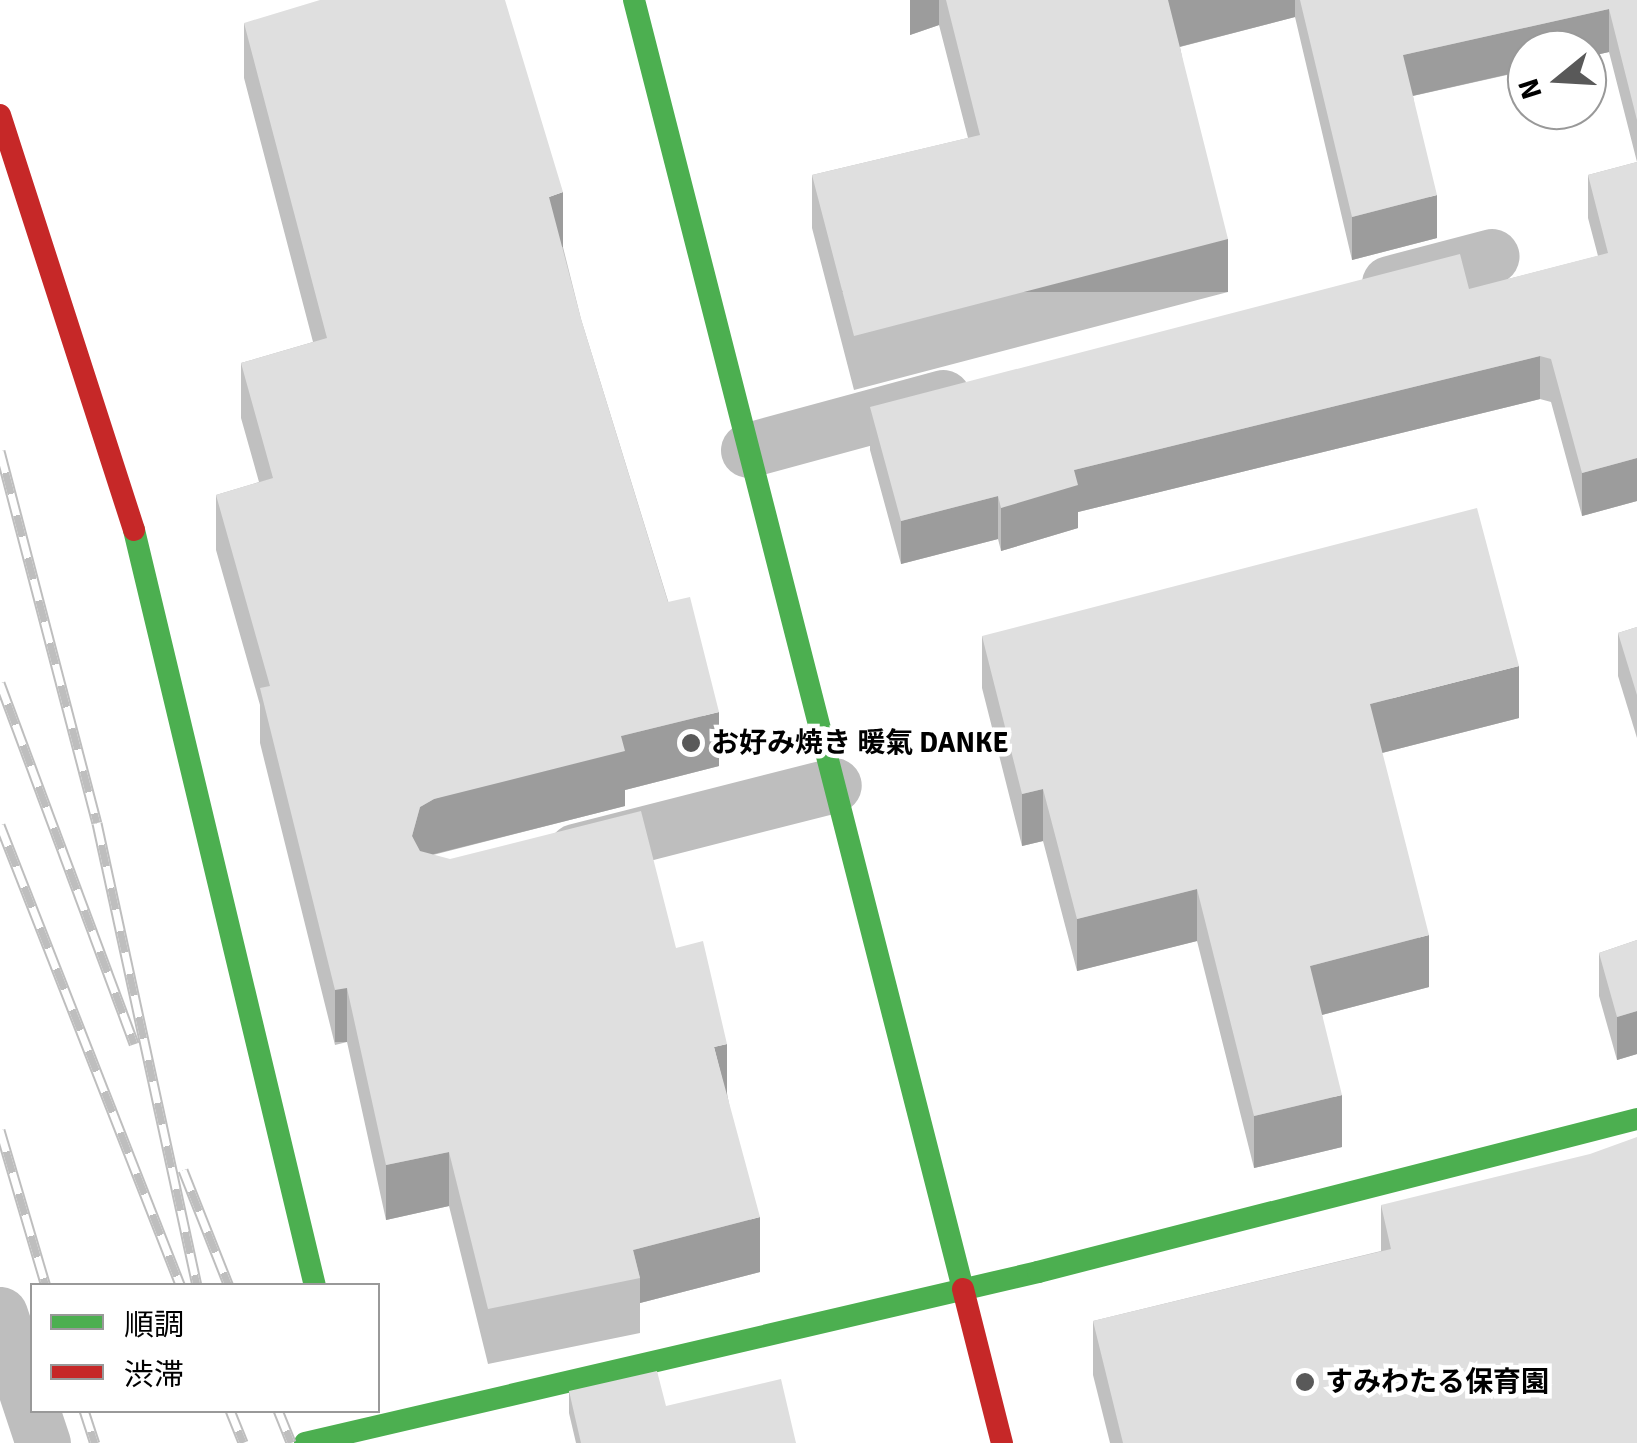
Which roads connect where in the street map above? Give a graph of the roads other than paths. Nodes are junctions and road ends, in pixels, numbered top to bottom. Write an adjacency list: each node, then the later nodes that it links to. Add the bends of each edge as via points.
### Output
1 (634, 0): 6 (street)
2 (0, 115): 10 (street, via 135,532)
3 (1492, 256): 4 (street)
4 (1338, 296)
5 (992, 385): 6 (street)
6 (748, 450): 7 (street)
7 (834, 785): 8 (street); 11 (street)
8 (518, 865)
9 (1637, 1119): 11 (street)
10 (314, 1283)
11 (963, 1290): 15 (street); 18 (street)
12 (0, 1314): 13 (street)
13 (30, 1404)
14 (33, 1413): 16 (street)
15 (367, 1427): 17 (street)
16 (43, 1443)
17 (305, 1443)
18 (1002, 1443)

